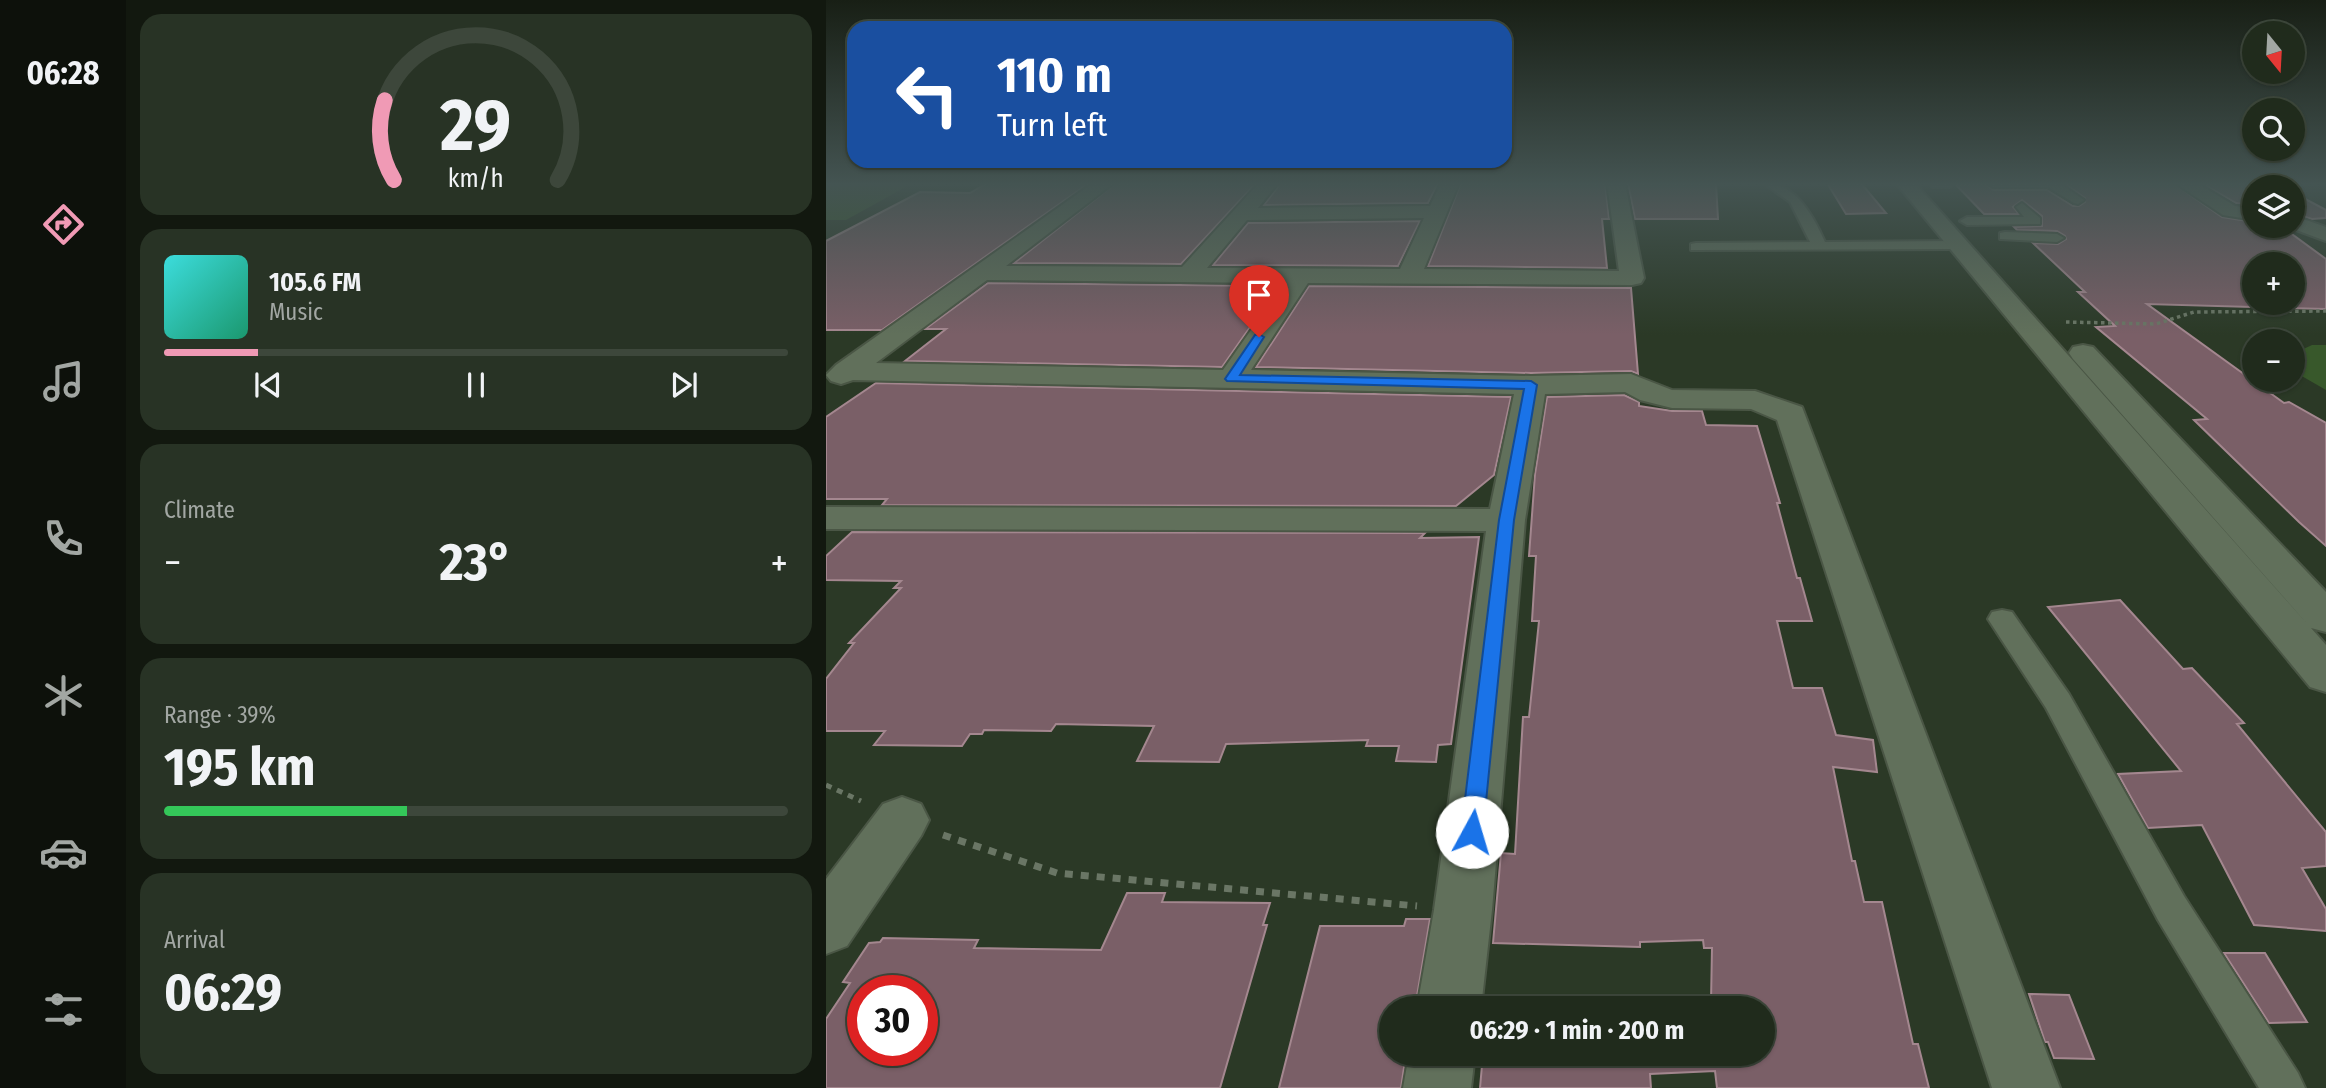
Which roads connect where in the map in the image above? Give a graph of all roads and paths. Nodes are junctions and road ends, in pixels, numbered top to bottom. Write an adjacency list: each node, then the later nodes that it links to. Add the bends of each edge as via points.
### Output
1 (1036, 234): 10 (street)
2 (1225, 234): 12 (street)
3 (1429, 234): 13 (street)
4 (1625, 234): 13 (street, via 1632,278)
5 (1814, 234): 9 (lane)
6 (1967, 234): 7 (lane); 9 (lane); 15 (street); 23 (street)
7 (2057, 238)
8 (1696, 247): 9 (lane)
9 (1815, 247)
10 (982, 273): 12 (street); 16 (street)
11 (1301, 275): 12 (street); 13 (street); 17 (street)
12 (1187, 276)
13 (1409, 276)
14 (2326, 311): 15 (path, via 2194,312 2156,324)
15 (2054, 322): 21 (street)
16 (836, 378): 17 (street)
17 (1231, 379): 18 (street)
18 (1531, 385): 20 (street); 30 (street, via 1632,383 1672,399 1755,400 1791,414)
19 (826, 518): 20 (street)
20 (1506, 520): 25 (street)
21 (2326, 618)
22 (2002, 619): 31 (lane, via 2058,702 2171,908)
23 (2326, 675)
24 (902, 820): 25 (path, via 1056,873); 26 (street)
25 (1463, 910): 27 (street)
26 (826, 926)
27 (1451, 996)
28 (1440, 1066): 29 (street)
29 (1437, 1088)
30 (2026, 1088)
31 (2283, 1088)

